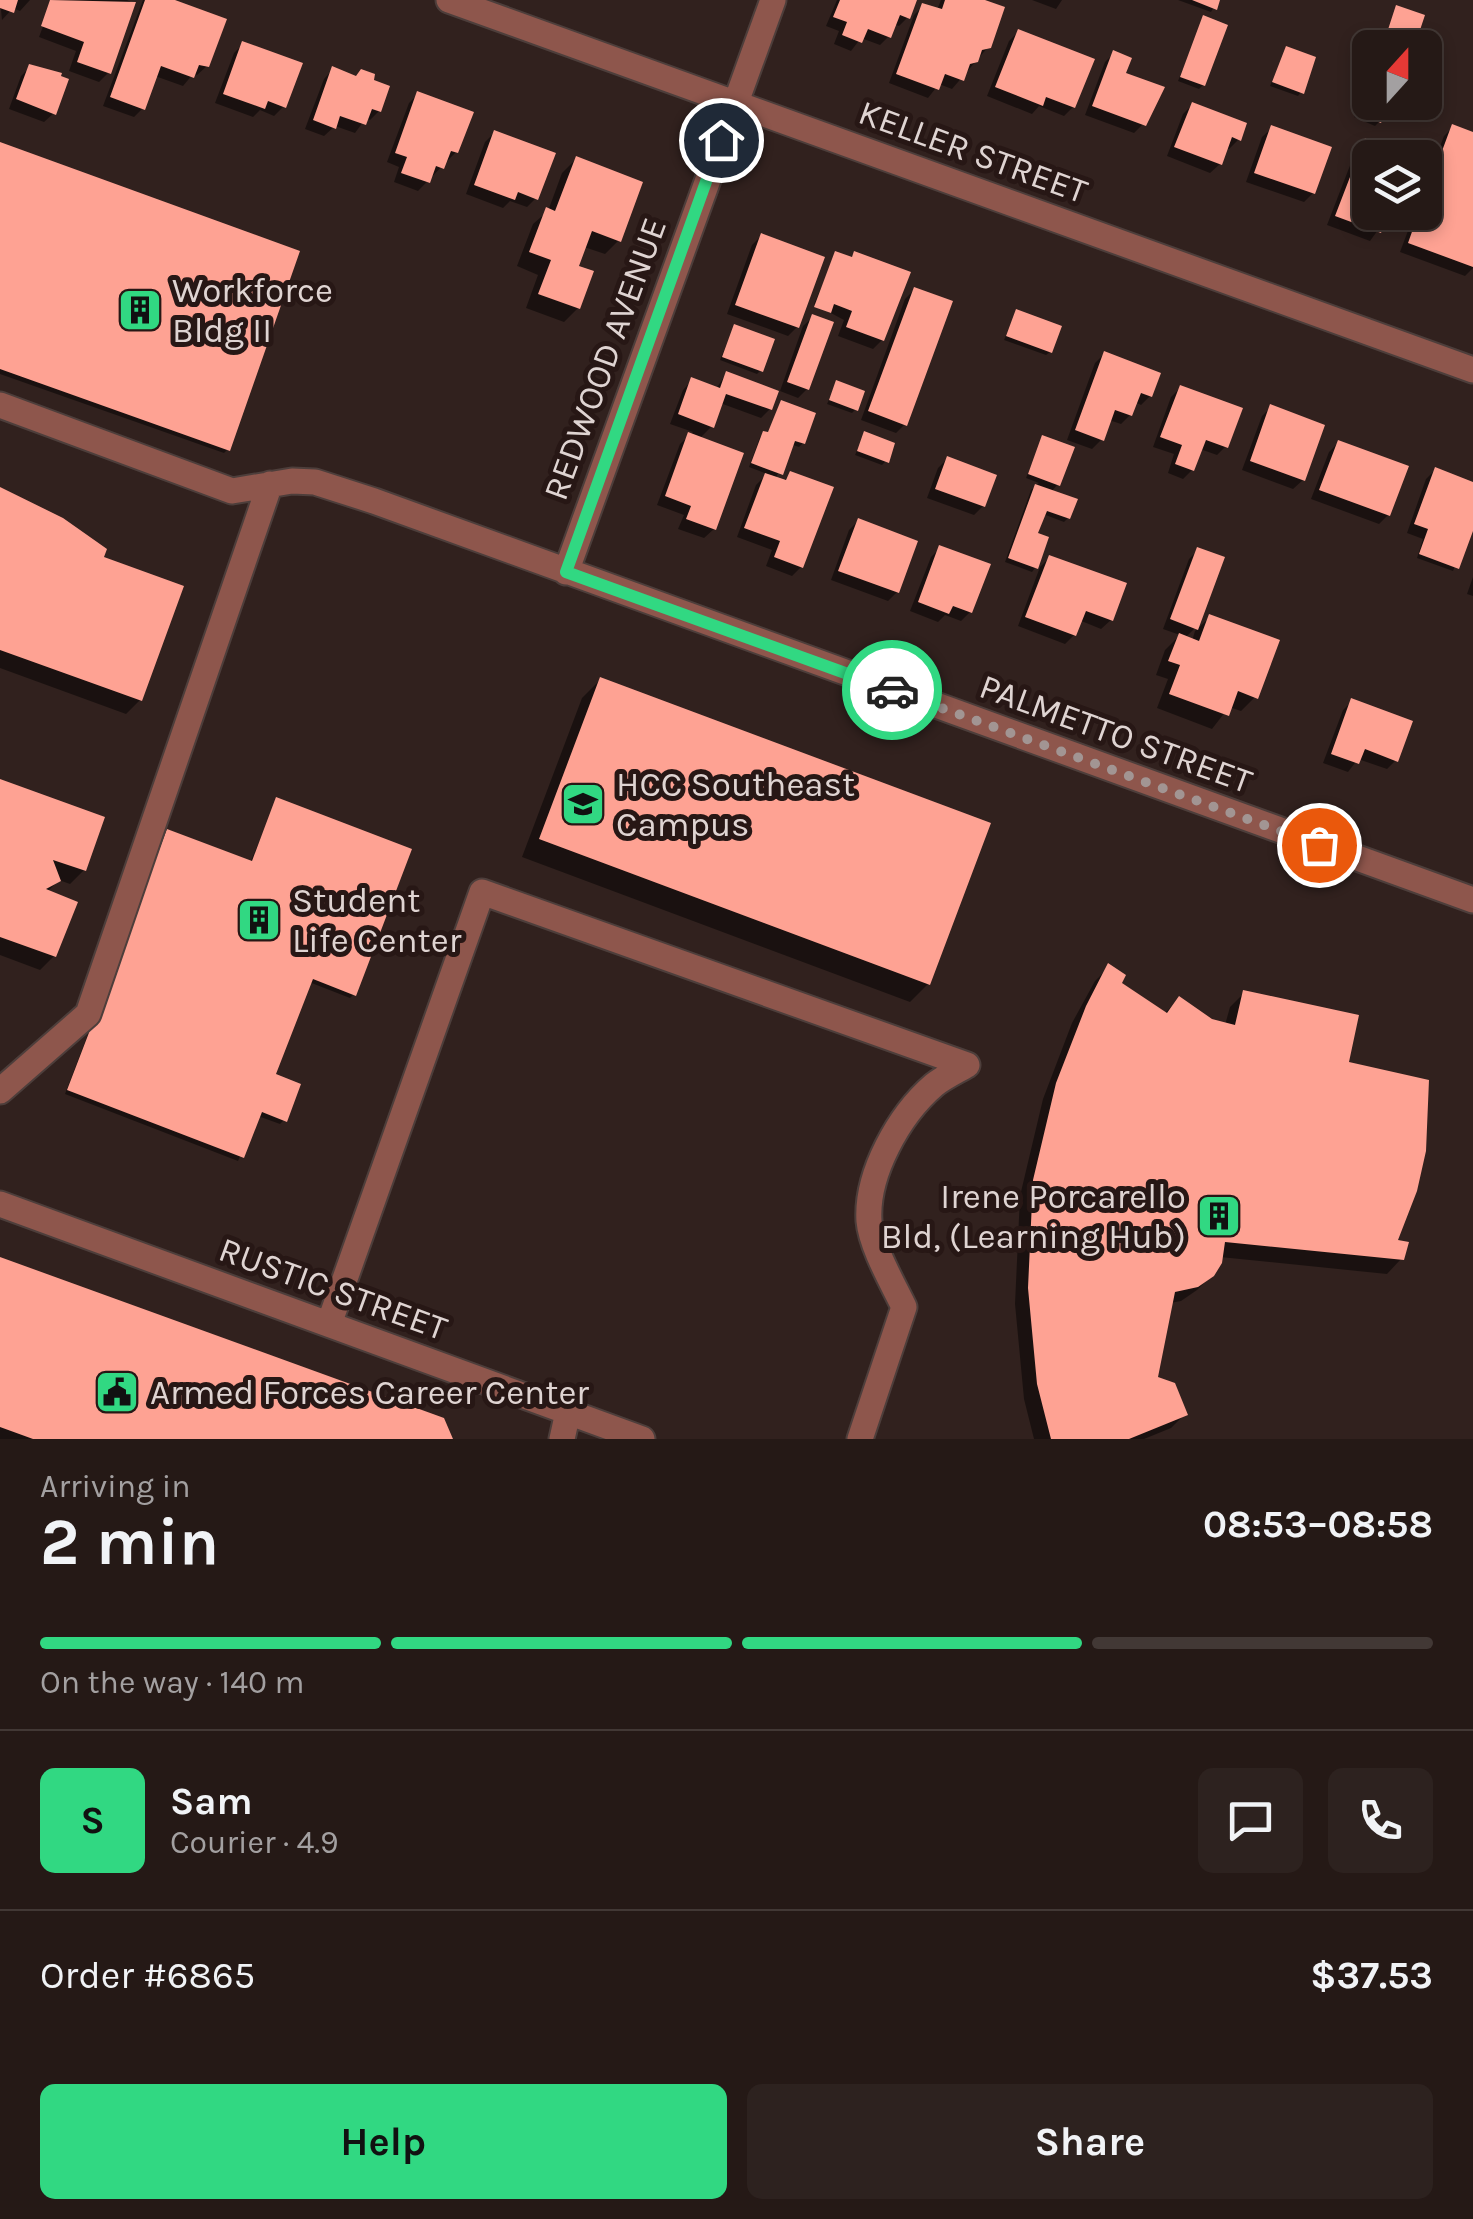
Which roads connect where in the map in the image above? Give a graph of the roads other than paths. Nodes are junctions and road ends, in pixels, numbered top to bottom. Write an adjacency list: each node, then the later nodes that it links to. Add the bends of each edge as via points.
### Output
1 (448, 0): 3 (street, KELLER STREET)
2 (773, 0): 3 (street, REDWOOD AVENUE)
3 (734, 104): 4 (street, KELLER STREET); 7 (street, REDWOOD AVENUE)
4 (1473, 370)
5 (0, 406): 6 (street, PALMETTO STREET, via 232,491)
6 (270, 484): 7 (street, PALMETTO STREET, via 315,482); 9 (street, via 88,1014)
7 (566, 572): 8 (street, PALMETTO STREET)
8 (1473, 900)
9 (0, 1091)
10 (0, 1204): 11 (street, RUSTIC STREET)
11 (328, 1324): 12 (street, RUSTIC STREET); 15 (street, via 482,892 967,1064 913,1109 886,1148 872,1187 869,1223 904,1307)
12 (568, 1412): 13 (street); 14 (street, RUSTIC STREET)
13 (562, 1439)
14 (642, 1439)
15 (860, 1439)

